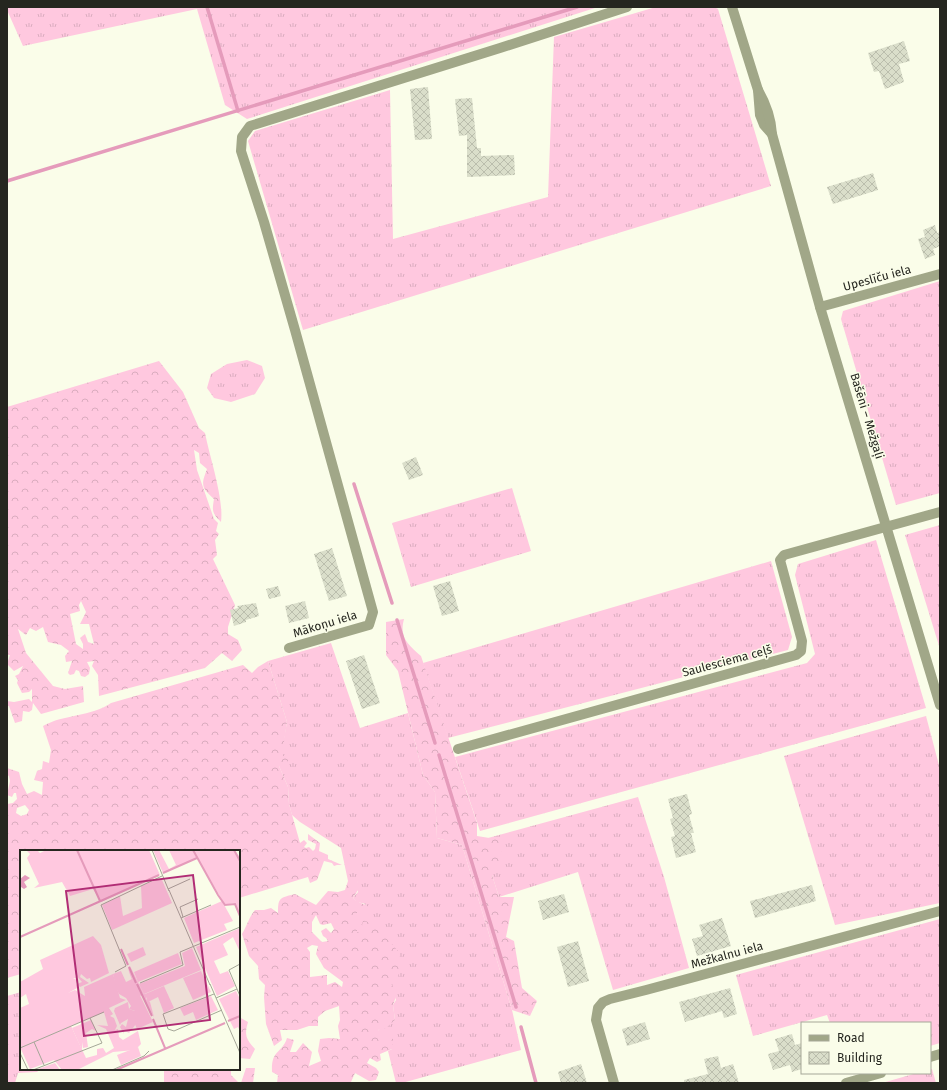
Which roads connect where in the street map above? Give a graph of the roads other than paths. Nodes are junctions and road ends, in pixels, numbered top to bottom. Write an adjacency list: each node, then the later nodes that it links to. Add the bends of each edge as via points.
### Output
1 (627, 7): 7 (street, Mākoņu iela, via 250,126 242,137 241,151 295,330 373,612 369,625)
2 (732, 7): 4 (street, Bašēni – Mežgaļi, via 758,90 769,113 772,134)
3 (940, 274): 4 (street, Upeslīču iela)
4 (820, 307): 6 (street, Bašēni – Mežgaļi)
5 (940, 512): 6 (street)
6 (887, 527): 8 (street, Bašēni – Mežgaļi); 9 (street, Saulesciema ceļš, via 784,555 780,560 802,641 801,651 796,655)
7 (289, 648)
8 (940, 705)
9 (458, 748)
10 (940, 911): 12 (street, Mežkalnu iela, via 603,1002 598,1008 596,1020)
11 (878, 1074): 13 (street)
12 (614, 1083)
13 (846, 1083)

